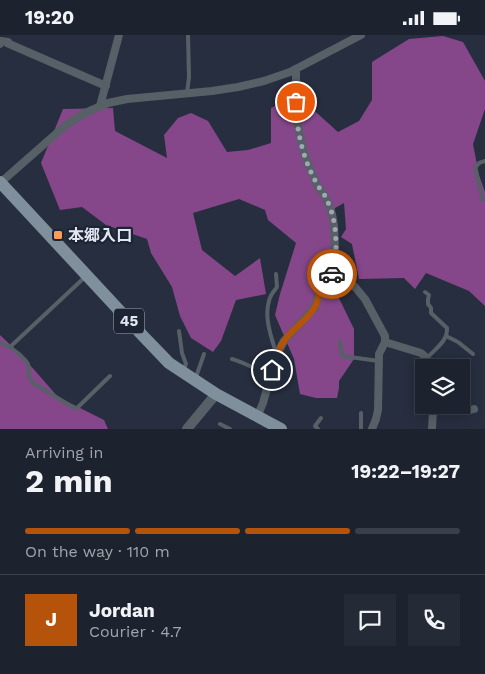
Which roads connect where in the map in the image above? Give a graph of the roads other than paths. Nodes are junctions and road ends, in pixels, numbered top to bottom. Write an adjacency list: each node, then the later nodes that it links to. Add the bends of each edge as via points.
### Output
1 (119, 35): 6 (street)
2 (188, 35): 7 (lane, via 190,77)
3 (360, 35): 5 (street)
4 (0, 44): 6 (street, via 1,41 8,42)
5 (296, 69): 7 (street, via 238,87); 12 (street, via 296,115 300,141 332,215)
6 (106, 86): 8 (street)
7 (187, 93): 8 (street, via 127,99)
8 (100, 107): 10 (street, via 66,125)
9 (485, 161): 11 (lane, via 475,168)
10 (0, 183): 14 (main road, 45)
11 (483, 200)
12 (336, 272): 20 (street, via 365,299 383,331); 24 (street, via 327,277 315,307 284,341)
13 (276, 275): 24 (lane, via 277,287 268,302 267,324)
14 (87, 276): 21 (lane); 28 (main road, 45, via 158,352)
15 (425, 292): 17 (lane, via 429,295 432,316 447,329)
16 (179, 331): 28 (lane, via 186,364)
17 (446, 336): 23 (lane); 25 (lane)
18 (340, 341): 27 (lane, via 342,356)
19 (0, 343): 21 (lane)
20 (385, 343): 25 (street, via 421,353); 27 (street)
21 (10, 347): 29 (lane, via 28,364 33,383 74,408)
22 (204, 353): 30 (lane)
23 (473, 354)
24 (276, 356): 31 (street)
25 (427, 358)
26 (232, 359): 31 (lane, via 258,371)
27 (379, 361): 45 (street, via 378,410)
28 (182, 372): 30 (main road, 45)
29 (110, 377)
30 (195, 381): 32 (main road, 45)
31 (268, 385): 37 (street)
32 (216, 394): 37 (main road, 45); 41 (street)
33 (474, 409): 34 (street)
34 (470, 410)
35 (360, 413): 44 (lane)
36 (431, 414): 46 (street)
37 (257, 417): 40 (main road, 45)
38 (321, 418): 43 (lane, via 315,426)
39 (220, 424): 42 (lane)
40 (277, 428)
41 (187, 429)
42 (230, 429)
43 (318, 429)
44 (361, 429)
45 (372, 429)
46 (432, 429)

